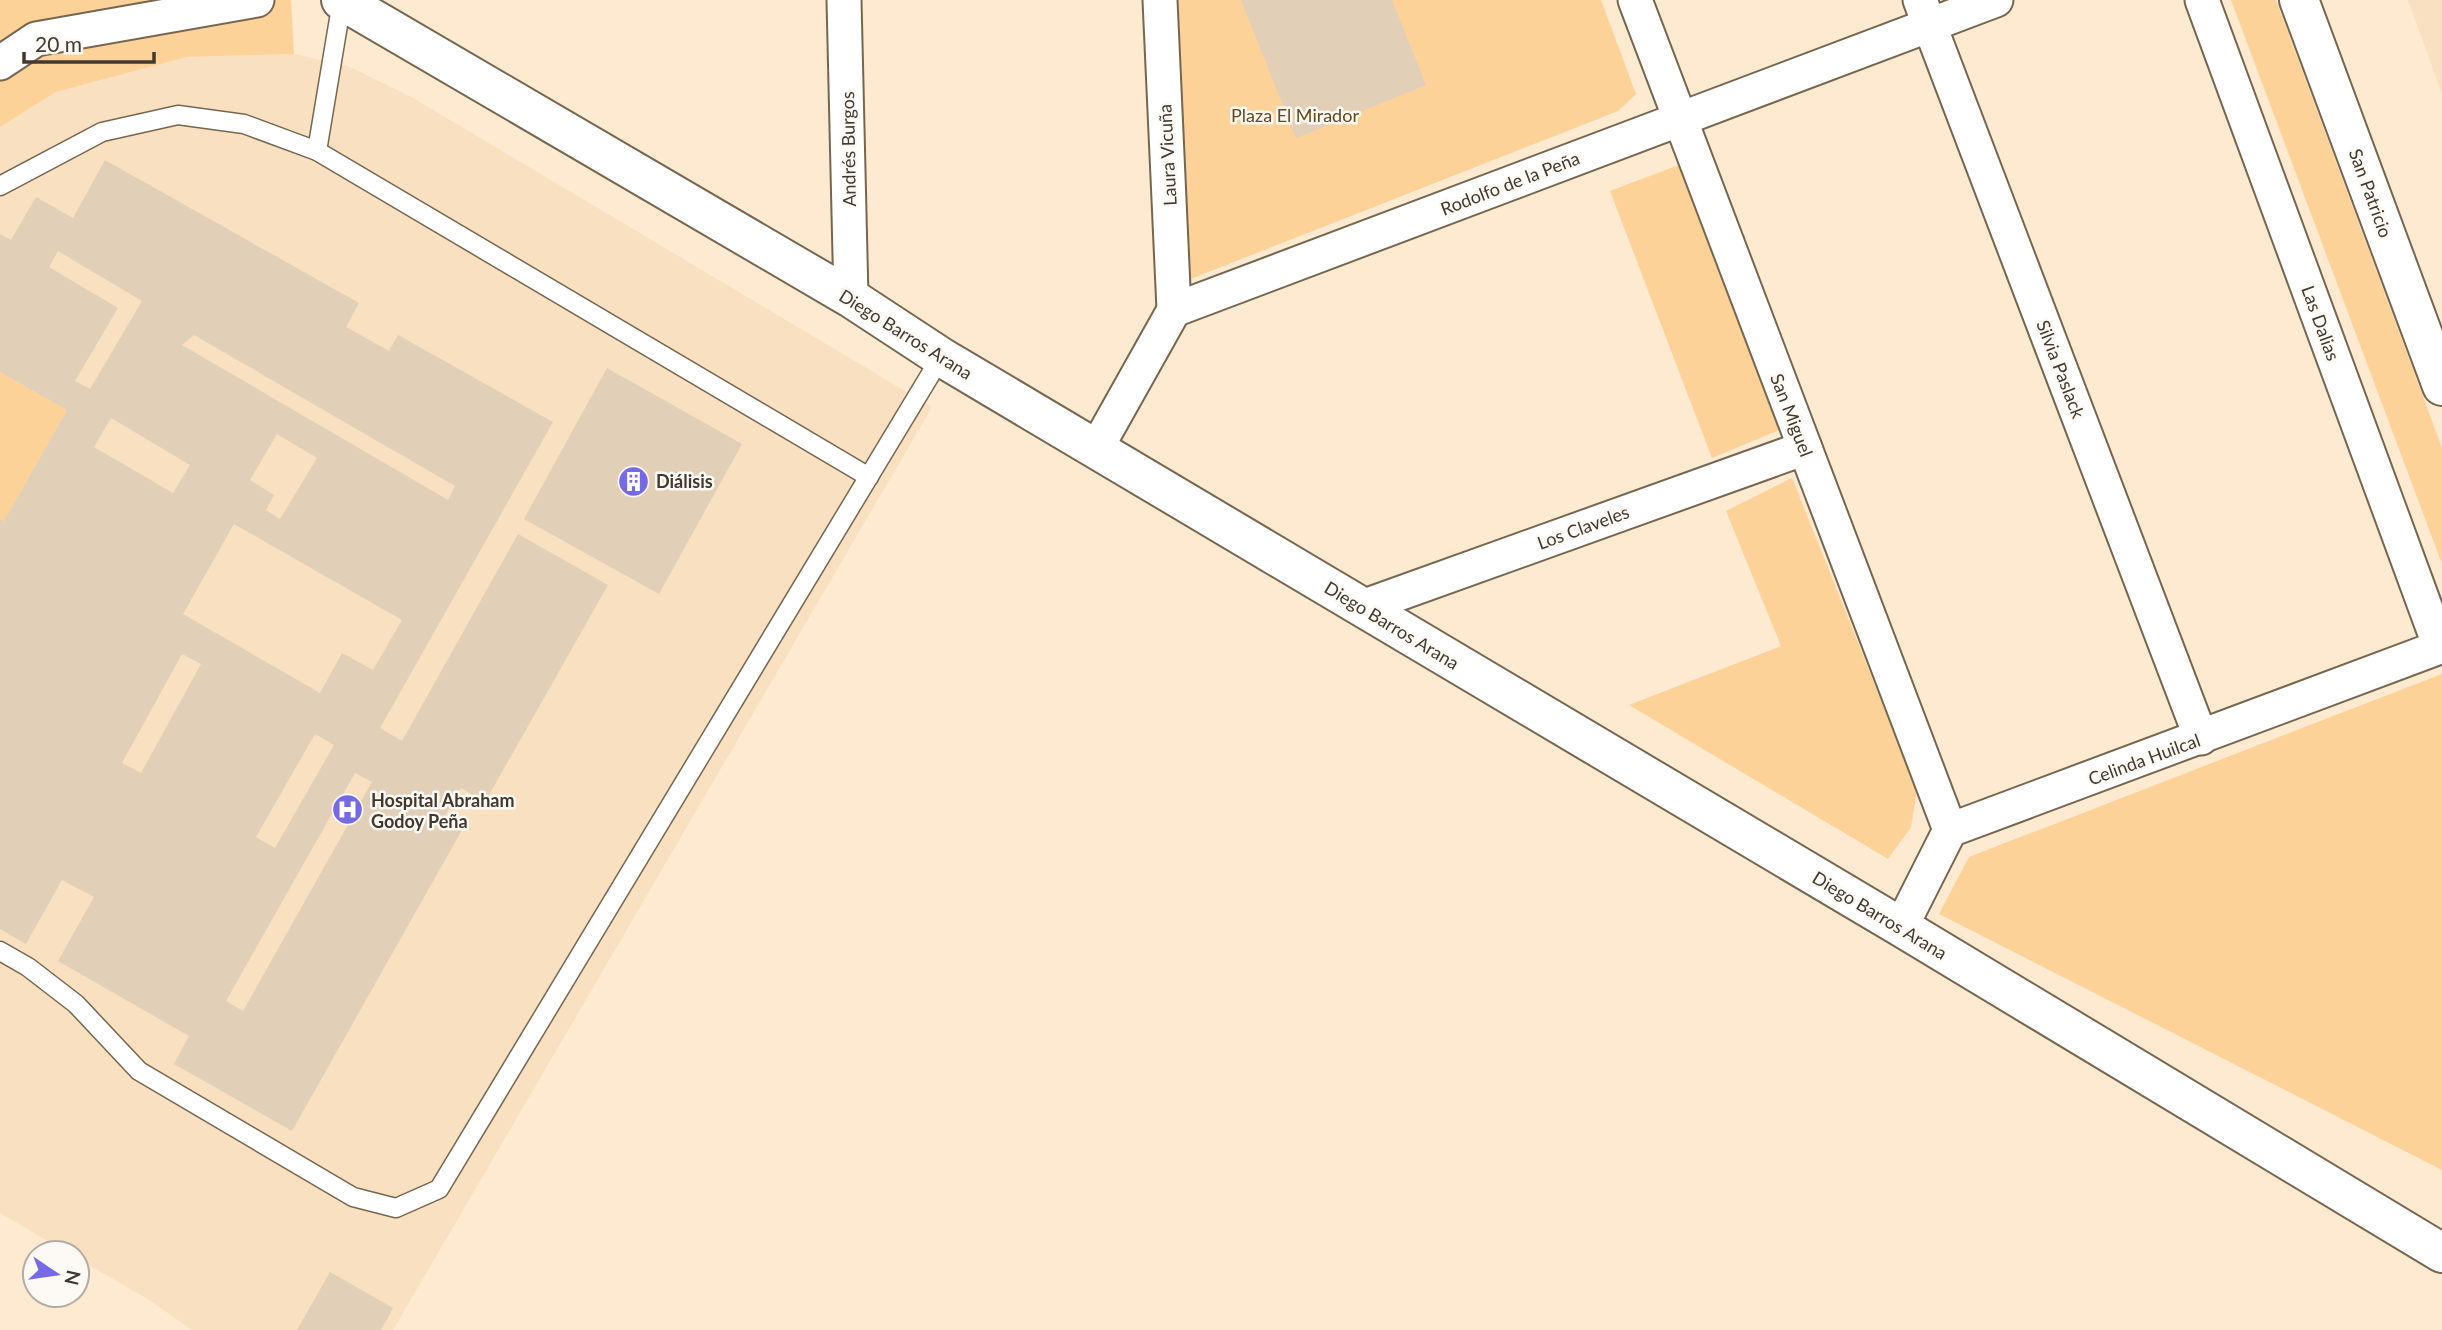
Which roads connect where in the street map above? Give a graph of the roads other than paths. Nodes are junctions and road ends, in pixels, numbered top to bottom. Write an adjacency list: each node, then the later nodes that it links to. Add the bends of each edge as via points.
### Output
1 (257, 0): 10 (street, via 36,39)
2 (342, 0): 12 (lane); 14 (main road, Diego Barros Arana)
3 (844, 0): 14 (street, Andrés Burgos)
4 (1160, 0): 15 (street, Laura Vicuña)
5 (1635, 0): 11 (street, San Miguel)
6 (1996, 0): 9 (street, Rodolfo de la Peña)
7 (2202, 0): 22 (street, Las Dalias)
8 (2299, 0): 17 (main road, San Patricio)
9 (1925, 13): 11 (street, Rodolfo de la Peña); 23 (street, Silvia Paslack)
10 (0, 63)
11 (1679, 119): 15 (street, Rodolfo de la Peña); 18 (street, San Miguel)
12 (317, 150): 13 (lane, via 244,124 178,115 102,132); 20 (lane)
13 (0, 186)
14 (851, 298): 16 (main road, Diego Barros Arana)
15 (1174, 310): 19 (street)
16 (942, 357): 19 (main road, Diego Barros Arana); 20 (lane)
17 (2442, 386)
18 (1805, 448): 21 (street, Los Claveles); 24 (street, San Miguel)
19 (1096, 449): 21 (main road, Diego Barros Arana)
20 (869, 477): 26 (lane, via 439,1189 396,1208 353,1197 139,1071 76,1004)
21 (1362, 607): 25 (main road, Diego Barros Arana)
22 (2440, 647): 23 (street, Celinda Huilcal)
23 (2201, 738): 24 (street, Celinda Huilcal)
24 (1950, 830): 25 (street)
25 (1901, 928): 27 (main road, Diego Barros Arana)
26 (0, 951)
27 (2442, 1253)

